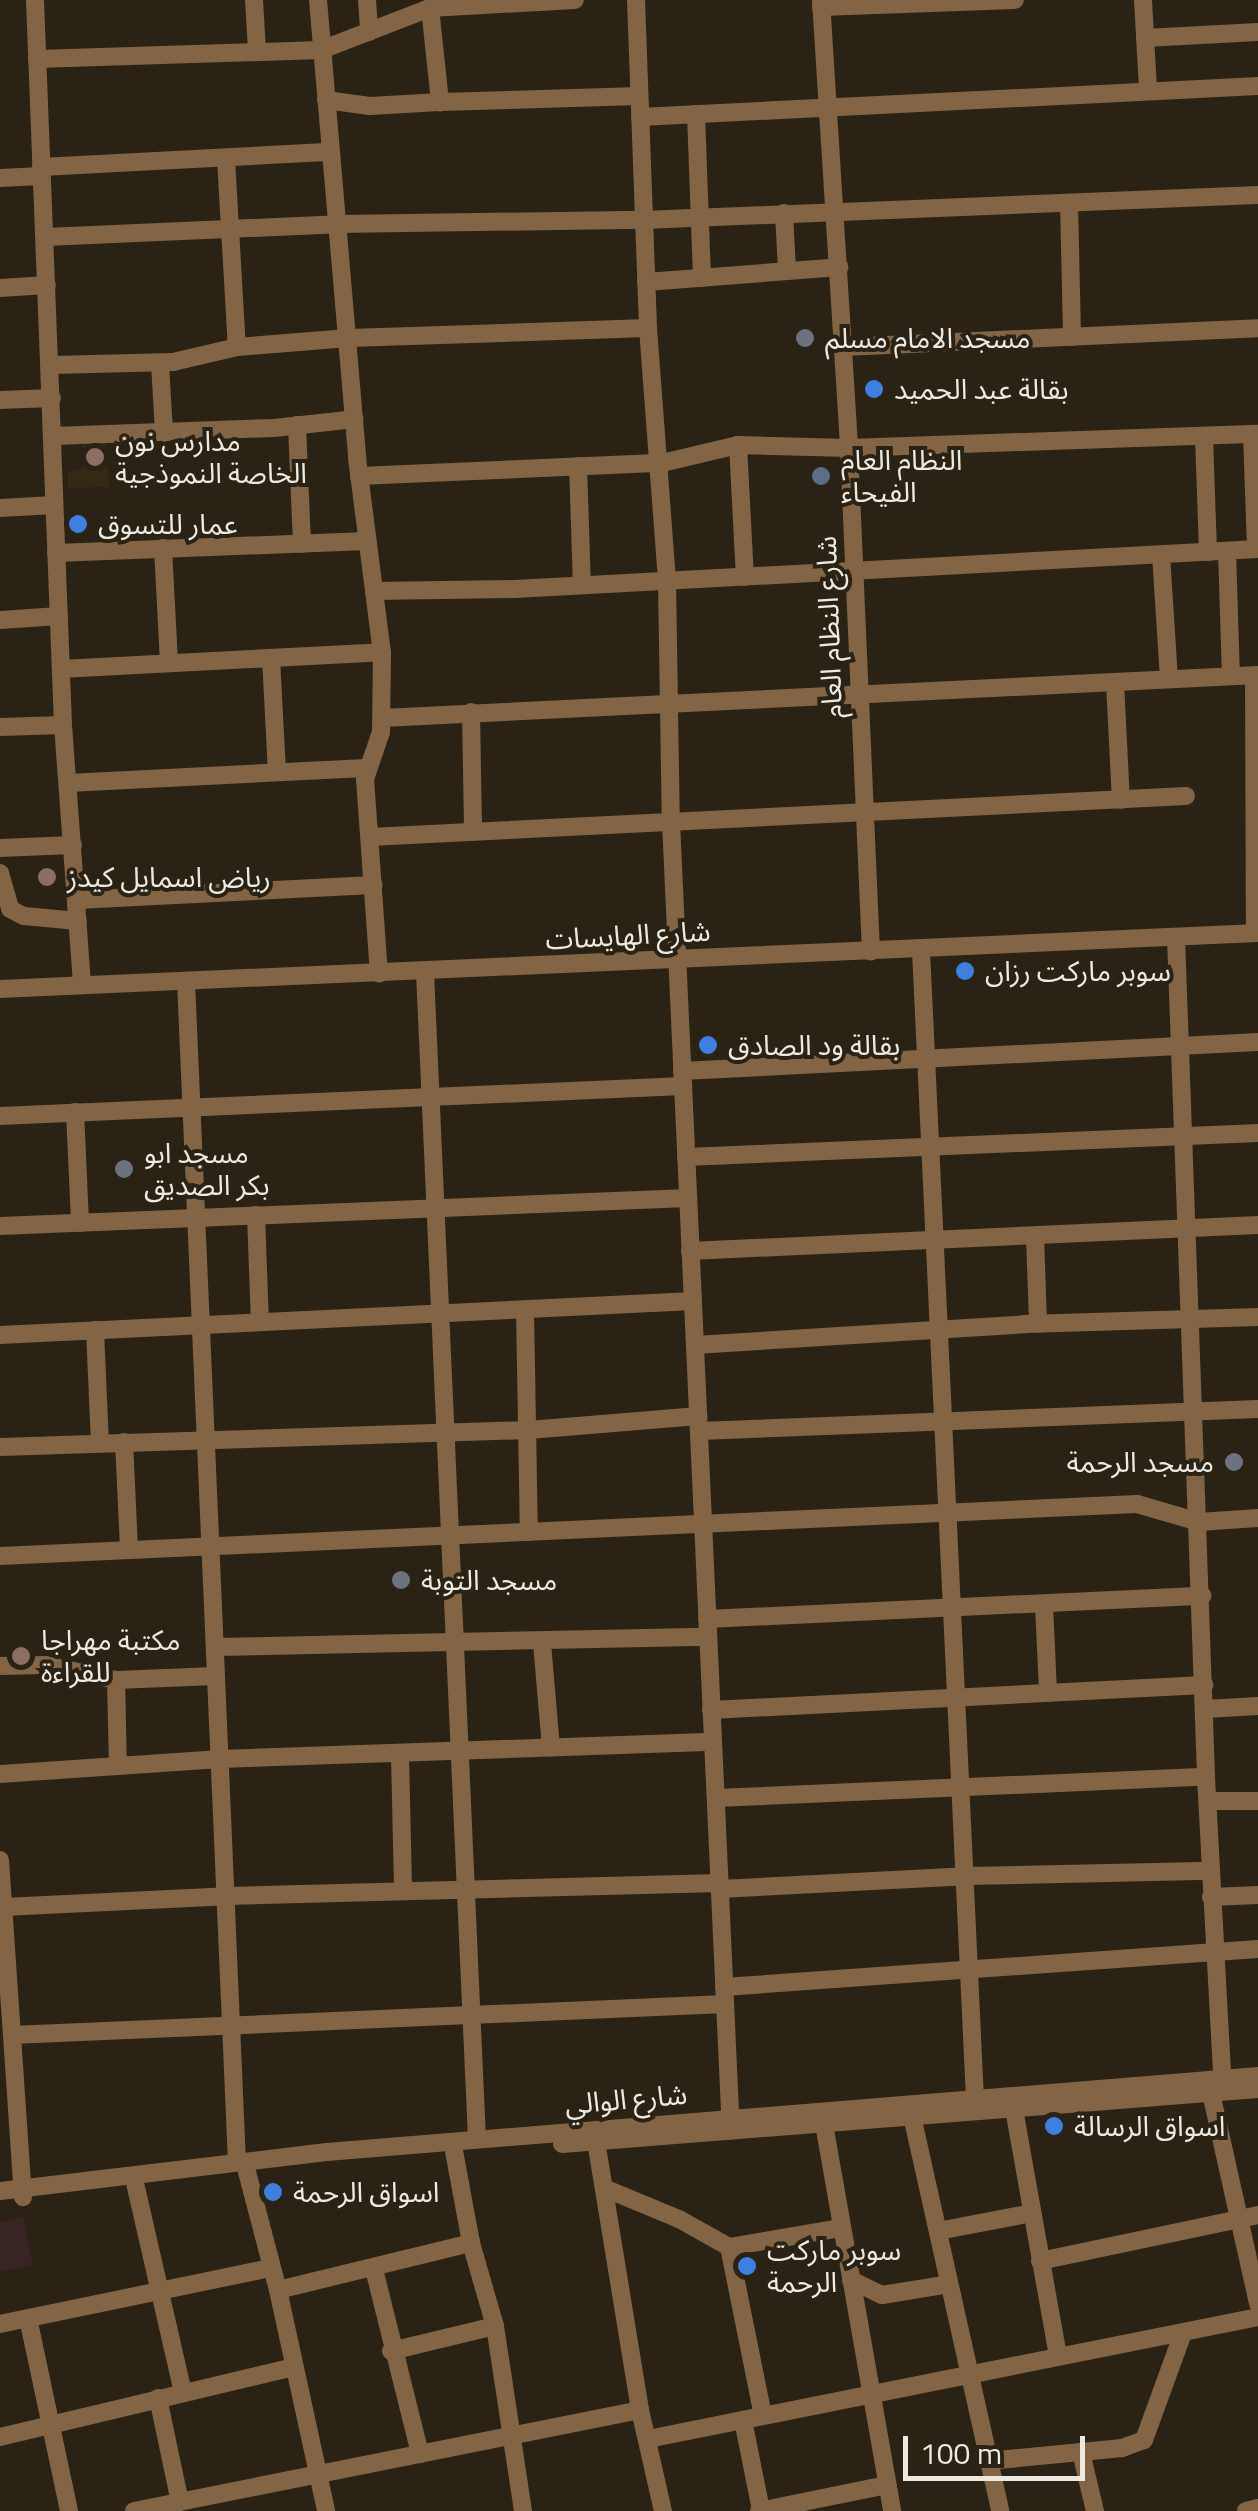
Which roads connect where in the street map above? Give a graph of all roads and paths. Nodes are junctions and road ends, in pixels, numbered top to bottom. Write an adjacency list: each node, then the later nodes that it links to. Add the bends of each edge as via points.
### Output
1 (36, 0): 16 (street)
2 (254, 0): 15 (street)
3 (318, 0): 14 (street)
4 (367, 0): 11 (street)
5 (575, 0): 10 (street)
6 (636, 0): 19 (street)
7 (1016, 0): 9 (street)
8 (1143, 0): 13 (street)
9 (821, 4): 22 (street, شارع النظام العام)
10 (430, 8): 11 (street); 21 (street)
11 (369, 32): 14 (street)
12 (1258, 32): 13 (street)
13 (1145, 38): 18 (street)
14 (321, 50): 15 (street); 20 (street)
15 (257, 52): 16 (street)
16 (38, 59): 27 (street)
17 (1258, 86): 18 (street)
18 (1148, 89): 22 (street)
19 (639, 96): 21 (street); 24 (street)
20 (326, 100): 21 (street, via 370,106); 25 (street)
21 (440, 102)
22 (828, 107): 23 (street); 31 (street, شارع النظام العام)
23 (696, 114): 24 (street); 33 (street)
24 (640, 116): 34 (street)
25 (331, 152): 26 (street); 35 (street)
26 (226, 159): 27 (street); 36 (street)
27 (42, 171): 28 (street); 37 (street)
28 (0, 178)
29 (1258, 195): 30 (street)
30 (1069, 203): 31 (street); 46 (street)
31 (836, 211): 32 (street); 38 (street, شارع النظام العام)
32 (784, 214): 33 (street); 39 (street)
33 (698, 217): 34 (street); 40 (street)
34 (642, 220): 35 (street); 41 (street)
35 (338, 224): 36 (street); 47 (street)
36 (230, 229): 37 (street); 48 (street)
37 (46, 236): 42 (street)
38 (839, 268): 39 (street); 49 (street, شارع النظام العام)
39 (788, 271): 40 (street)
40 (702, 278): 41 (street)
41 (646, 282): 44 (street)
42 (48, 285): 43 (street); 51 (street)
43 (0, 288)
44 (648, 328): 47 (street); 62 (street)
45 (1258, 328): 46 (street)
46 (1072, 337): 49 (street)
47 (349, 338): 48 (street); 54 (street)
48 (237, 347): 50 (street)
49 (844, 347): 61 (street, شارع النظام العام)
50 (160, 363): 51 (street); 56 (street)
51 (52, 365): 52 (street)
52 (52, 398): 53 (street); 58 (street)
53 (0, 400)
54 (355, 419): 55 (street); 64 (street)
55 (297, 425): 56 (street); 68 (street)
56 (164, 434): 58 (street)
57 (1255, 434): 59 (street); 70 (street)
58 (53, 436): 65 (street)
59 (1204, 437): 61 (street); 71 (street)
60 (738, 444): 61 (street); 62 (street); 75 (street)
61 (849, 448): 74 (street, شارع النظام العام)
62 (662, 462): 63 (street); 76 (street)
63 (578, 466): 64 (street); 77 (street)
64 (359, 476): 67 (street)
65 (54, 505): 66 (street); 72 (street)
66 (0, 508)
67 (367, 541): 68 (street); 78 (street)
68 (302, 544): 69 (street)
69 (163, 548): 72 (street); 83 (street)
70 (1257, 549): 71 (street)
71 (1217, 552): 73 (street); 86 (street)
72 (56, 553): 79 (street)
73 (1161, 556): 74 (street); 87 (street)
74 (854, 572): 75 (street); 89 (street, شارع النظام العام)
75 (745, 577): 76 (street)
76 (667, 580): 77 (street); 90 (street)
77 (582, 586): 78 (street)
78 (374, 591): 81 (street)
79 (59, 616): 80 (street); 84 (street)
80 (0, 620)
81 (382, 652): 82 (street); 92 (street)
82 (271, 658): 83 (street); 97 (street)
83 (169, 662): 84 (street)
84 (61, 669): 93 (street)
85 (1256, 675): 86 (street); 95 (street)
86 (1232, 676): 87 (street)
87 (1169, 680): 88 (street)
88 (1115, 682): 89 (street); 100 (street)
89 (859, 696): 90 (street); 101 (street, شارع النظام العام)
90 (669, 702): 91 (street); 102 (street)
91 (471, 712): 92 (street); 103 (street)
92 (382, 718): 96 (street)
93 (63, 725): 94 (street); 98 (street)
94 (0, 727)
95 (1256, 742): 107 (street)
96 (366, 768): 97 (street); 104 (street)
97 (277, 771): 98 (street)
98 (68, 782): 105 (street)
99 (1186, 796): 100 (street)
100 (1122, 800): 101 (street)
101 (864, 815): 102 (street); 115 (street, شارع النظام العام)
102 (671, 822): 103 (street); 116 (street)
103 (472, 830): 104 (street)
104 (370, 838): 109 (street)
105 (74, 845): 106 (street); 110 (street)
106 (0, 848)
107 (1257, 852): 112 (street)
108 (0, 873): 111 (street, via 10,909)
109 (374, 886): 110 (street); 118 (street)
110 (77, 900): 111 (street)
111 (78, 920): 120 (street)
112 (1256, 933): 113 (street, شارع الهايسات)
113 (1176, 936): 114 (street, شارع الهايسات); 123 (street)
114 (921, 950): 115 (street, شارع الهايسات); 124 (street)
115 (871, 952): 116 (street, شارع الهايسات)
116 (677, 960): 117 (street, شارع الهايسات); 125 (street)
117 (425, 972): 118 (street, شارع الهايسات); 126 (street)
118 (378, 973): 119 (street, شارع الهايسات)
119 (186, 981): 120 (street, شارع الهايسات); 127 (street)
120 (82, 985): 121 (street, شارع الهايسات)
121 (0, 989)
122 (1258, 1042): 123 (street)
123 (1181, 1046): 124 (street); 131 (street)
124 (926, 1059): 125 (street); 132 (street)
125 (682, 1079): 126 (street); 133 (street)
126 (430, 1098): 127 (street); 135 (street)
127 (191, 1108): 128 (street); 137 (street)
128 (75, 1112): 129 (street); 138 (street)
129 (0, 1116)
130 (1258, 1132): 131 (street)
131 (1185, 1137): 132 (street); 141 (street)
132 (929, 1146): 133 (street); 143 (street)
133 (686, 1158): 134 (street)
134 (688, 1198): 135 (street); 144 (street)
135 (436, 1210): 136 (street); 147 (street)
136 (256, 1216): 137 (street); 150 (street)
137 (196, 1217): 138 (street); 152 (street)
138 (80, 1222): 139 (street)
139 (0, 1226)
140 (1258, 1226): 141 (street)
141 (1186, 1228): 142 (street); 149 (street)
142 (1035, 1236): 143 (street); 151 (street)
143 (936, 1241): 144 (street); 153 (street)
144 (690, 1251): 145 (street)
145 (693, 1302): 146 (street); 156 (street)
146 (525, 1310): 147 (street); 161 (street)
147 (440, 1314): 150 (street); 162 (street)
148 (1258, 1317): 149 (street)
149 (1189, 1320): 151 (street); 158 (street)
150 (260, 1322): 152 (street)
151 (1038, 1324): 153 (street)
152 (201, 1325): 154 (street); 163 (street)
153 (941, 1329): 156 (street); 160 (street)
154 (95, 1330): 155 (street); 165 (street)
155 (0, 1335)
156 (694, 1344): 159 (street)
157 (1258, 1409): 158 (street)
158 (1194, 1412): 160 (street); 169 (street)
159 (698, 1423): 160 (street); 161 (street); 170 (street)
160 (945, 1424): 167 (street)
161 (528, 1430): 162 (street); 171 (street)
162 (446, 1434): 163 (street); 172 (street)
163 (206, 1440): 164 (street); 173 (street)
164 (124, 1442): 165 (street); 174 (street)
165 (100, 1443): 166 (street)
166 (0, 1447)
167 (949, 1512): 169 (street, via 1137,1504); 170 (street); 178 (street)
168 (1258, 1518): 169 (street)
169 (1199, 1522): 176 (street)
170 (703, 1524): 171 (street); 179 (street)
171 (530, 1532): 172 (street)
172 (450, 1535): 173 (street); 180 (street)
173 (210, 1547): 174 (street); 182 (street)
174 (129, 1550): 175 (street)
175 (0, 1556)
176 (1202, 1596): 177 (street); 186 (street)
177 (1044, 1604): 178 (street); 187 (street)
178 (953, 1608): 179 (street); 188 (street)
179 (708, 1628): 181 (street); 191 (street)
180 (454, 1639): 181 (street); 182 (street); 194 (street)
181 (542, 1643): 193 (street)
182 (216, 1647): 184 (street)
183 (0, 1666): 185 (street, via 45,1665)
184 (215, 1676): 185 (street); 196 (street)
185 (116, 1680): 197 (street)
186 (1204, 1685): 187 (street); 190 (street)
187 (1048, 1693): 188 (street)
188 (958, 1698): 191 (street); 200 (street)
189 (1258, 1706): 190 (street)
190 (1205, 1708): 199 (street)
191 (711, 1710): 192 (street)
192 (713, 1742): 193 (street); 201 (street)
193 (551, 1748): 194 (street)
194 (460, 1751): 195 (street); 208 (street)
195 (400, 1755): 196 (street); 209 (street)
196 (220, 1760): 197 (street); 211 (street)
197 (118, 1766): 198 (street)
198 (0, 1774)
199 (1206, 1777): 200 (street); 202 (street)
200 (962, 1790): 201 (street); 206 (street)
201 (716, 1798): 207 (street)
202 (1208, 1801): 203 (street); 205 (street)
203 (1258, 1801)
204 (0, 1860): 213 (street)
205 (1211, 1871): 206 (street); 212 (street)
206 (965, 1876): 207 (street); 216 (street)
207 (720, 1886): 208 (street); 217 (street)
208 (466, 1889): 209 (street); 219 (street)
209 (403, 1890): 211 (street)
210 (1258, 1895): 212 (street)
211 (226, 1896): 213 (street); 220 (street)
212 (1211, 1897): 215 (street)
213 (4, 1908): 218 (street)
214 (1258, 1949): 215 (street)
215 (1214, 1951): 216 (street); 223 (street)
216 (968, 1969): 217 (street); 225 (street)
217 (724, 1995): 219 (street); 229 (street)
218 (4, 2002): 221 (street)
219 (472, 2015): 220 (street); 230 (street)
220 (231, 2028): 221 (street); 233 (street)
221 (12, 2035): 237 (street)
222 (1258, 2076): 223 (street, شارع الوالي)
223 (1218, 2088): 224 (street, شارع الوالي); 225 (street, شارع الوالي); 226 (street, شارع الوالي); 241 (street)
224 (1258, 2089)
225 (975, 2098): 229 (street, شارع الوالي)
226 (1014, 2109): 227 (street, شارع الوالي); 239 (street)
227 (912, 2116): 228 (street, شارع الوالي); 243 (street)
228 (824, 2124): 229 (street, شارع الوالي); 242 (street)
229 (730, 2125): 230 (street, شارع الوالي); 231 (street, شارع الوالي)
230 (477, 2139): 233 (street, شارع الوالي)
231 (596, 2142): 232 (street, شارع الوالي); 235 (street)
232 (454, 2151): 233 (street, شارع الوالي); 244 (street)
233 (242, 2166): 234 (street, شارع الوالي); 237 (street, شارع الوالي); 247 (street)
234 (135, 2183): 237 (street, شارع الوالي); 251 (street)
235 (604, 2188): 245 (street); 266 (street)
236 (0, 2191): 237 (street, شارع الوالي)
237 (22, 2192): 238 (street, شارع الوالي)
238 (0, 2202)
239 (1032, 2213): 243 (street); 246 (street)
240 (1258, 2215): 241 (street)
241 (1239, 2219): 246 (street); 253 (street)
242 (841, 2228): 245 (street); 249 (street)
243 (938, 2231): 250 (street)
244 (471, 2243): 248 (street); 257 (street)
245 (728, 2247): 267 (street)
246 (1040, 2260): 260 (street)
247 (270, 2268): 251 (street); 252 (street)
248 (374, 2269): 252 (street); 259 (street)
249 (851, 2280): 250 (street, via 882,2295); 264 (street)
250 (949, 2284): 262 (street)
251 (159, 2290): 255 (street); 263 (street)
252 (278, 2290): 261 (street)
253 (1258, 2304)
254 (1258, 2317): 258 (street)
255 (28, 2318): 256 (street); 268 (street)
256 (0, 2324)
257 (496, 2326): 259 (street); 269 (street)
258 (1183, 2333): 260 (street); 272 (street, via 1144,2440)
259 (391, 2352): 273 (street)
260 (1058, 2355): 262 (street)
261 (293, 2367): 263 (street); 275 (street)
262 (969, 2374): 264 (street); 274 (street)
263 (182, 2392): 265 (street)
264 (870, 2394): 267 (street); 276 (street)
265 (158, 2398): 268 (street); 277 (street)
266 (640, 2410): 269 (street); 271 (street)
267 (753, 2418): 271 (street); 285 (street)
268 (52, 2426): 270 (street); 280 (street)
269 (513, 2435): 273 (street); 283 (street)
270 (0, 2437)
271 (648, 2439): 284 (street)
272 (1081, 2452): 274 (street); 288 (street)
273 (420, 2454): 275 (street)
274 (988, 2461): 287 (street)
275 (320, 2473): 278 (street); 282 (street)
276 (887, 2485): 285 (street); 286 (street)
277 (180, 2502): 278 (street); 281 (street)
278 (204, 2504)
279 (1258, 2508): 289 (street)
280 (69, 2511)
281 (134, 2511)
282 (326, 2511)
283 (523, 2511)
284 (662, 2511)
285 (760, 2511)
286 (892, 2511)
287 (1000, 2511)
288 (1096, 2511)
289 (1246, 2511)

